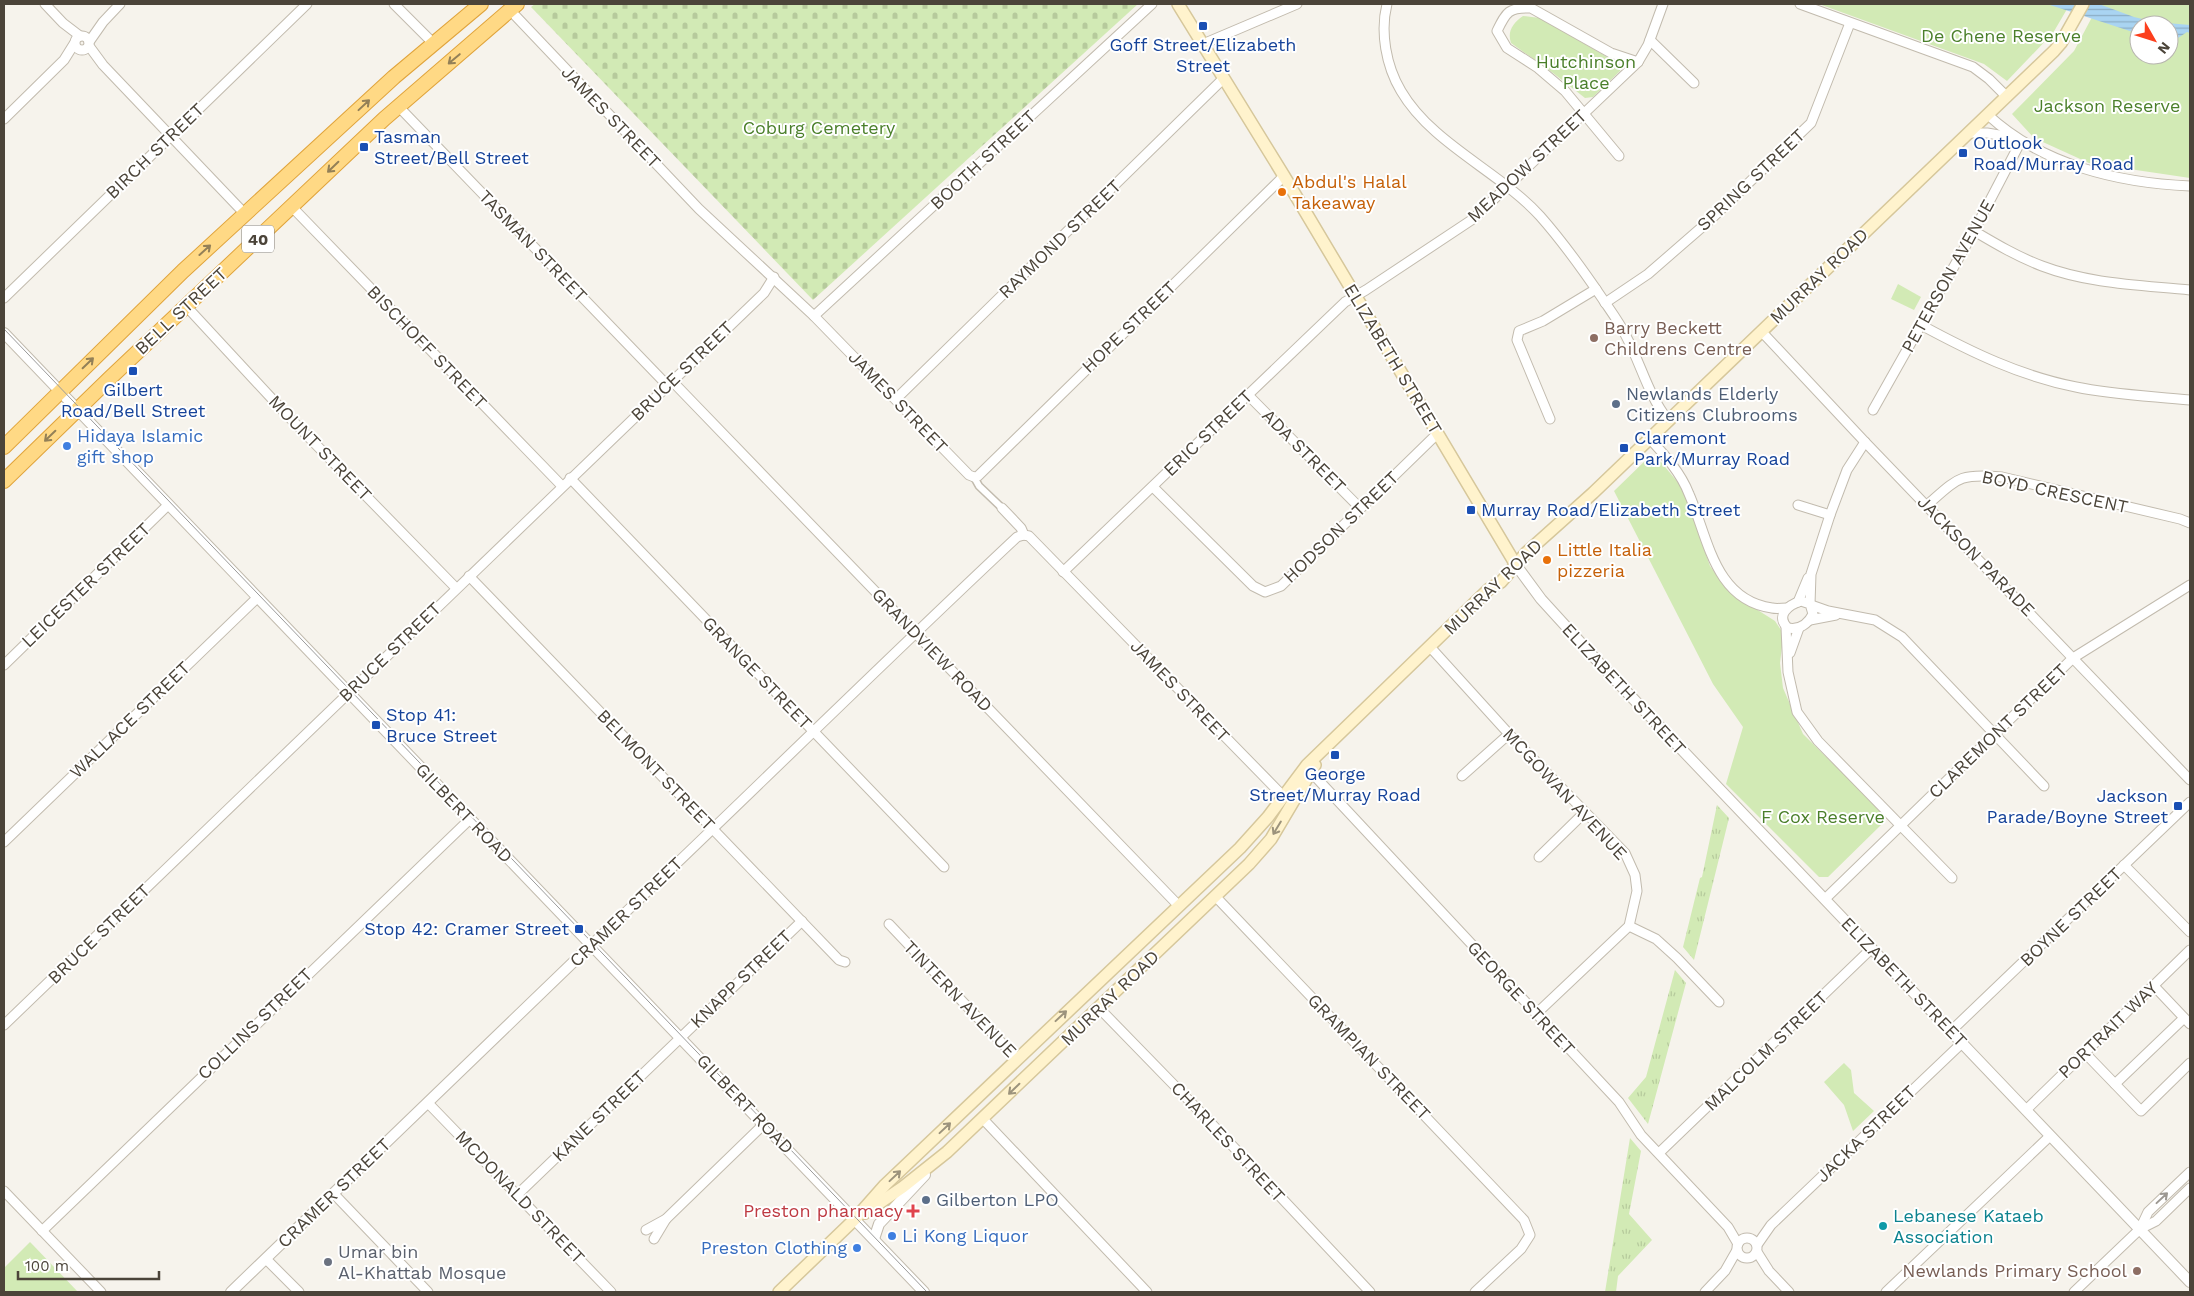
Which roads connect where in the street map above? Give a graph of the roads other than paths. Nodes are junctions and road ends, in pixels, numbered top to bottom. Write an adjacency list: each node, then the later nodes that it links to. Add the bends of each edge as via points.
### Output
1 (45, 4): 18 (street)
2 (120, 4): 18 (street)
3 (307, 4): 30 (street, BIRCH STREET)
4 (394, 4): 19 (street)
5 (481, 4): 14 (highway, BELL STREET / 40)
6 (1152, 4): 46 (street, BOOTH STREET)
7 (1178, 4): 20 (main road, ELIZABETH STREET)
8 (1297, 4): 20 (street)
9 (1387, 4): 34 (street, via 1383,18 1387,58 1400,90 1419,117)
10 (1664, 4): 17 (street, MEADOW STREET)
11 (1800, 4): 15 (street)
12 (2083, 4): 24 (main road, MURRAY ROAD, via 2061,43)
13 (513, 7): 16 (highway, BELL STREET / 40); 39 (street, JAMES STREET, via 699,209)
14 (458, 22): 16 (highway); 19 (highway, BELL STREET / 40)
15 (1850, 23): 24 (street, via 1973,67); 44 (street, SPRING STREET, via 1811,123 1709,221 1648,274)
16 (481, 36): 25 (highway, BELL STREET / 40, one-way to 25)
17 (1650, 40): 21 (street, MEADOW STREET); 23 (street)
18 (82, 43): 28 (street); 30 (street)
19 (433, 43): 37 (highway, BELL STREET / 40, one-way to 19)
20 (1203, 44): 22 (main road, ELIZABETH STREET)
21 (1638, 62): 26 (street, MEADOW STREET); 26 (street, via 1611,52 1531,8 1517,7 1505,14 1497,31 1506,48 1565,90)
22 (1224, 78): 33 (main road, ELIZABETH STREET); 53 (street, RAYMOND STREET)
23 (1694, 83)
24 (2007, 97): 27 (main road, MURRAY ROAD)
25 (398, 106): 36 (highway, BELL STREET / 40, one-way to 36); 50 (street, TASMAN STREET)
26 (1584, 113): 32 (street); 34 (street, MEADOW STREET)
27 (1988, 115): 29 (main road, MURRAY ROAD); 31 (street)
28 (4, 119)
29 (1970, 133): 31 (street, via 1987,132); 48 (main road, MURRAY ROAD)
30 (170, 137): 37 (street); 43 (street, BIRCH STREET)
31 (2018, 139): 35 (street, via 2072,164 2125,180); 38 (street, PETERSON AVENUE)
32 (1619, 156)
33 (1284, 176): 42 (main road, ELIZABETH STREET); 64 (street, HOPE STREET)
34 (1508, 186): 40 (street, via 1540,216); 42 (street, MEADOW STREET, via 1473,219)
35 (2190, 186)
36 (292, 206): 45 (highway, BELL STREET / 40); 66 (street, BISCHOFF STREET)
37 (245, 214): 51 (highway, BELL STREET / 40, one-way to 37)
38 (1974, 231): 41 (street, via 2017,256 2068,274 2120,284); 47 (street, PETERSON AVENUE)
39 (774, 277): 46 (street, JAMES STREET); 50 (street, BRUCE STREET, via 764,293)
40 (1596, 289): 44 (street); 57 (street, via 1543,321 1519,330 1517,340)
41 (2190, 290)
42 (1356, 297): 52 (street, ERIC STREET, via 1345,302); 59 (main road, ELIZABETH STREET)
43 (4, 298)
44 (1605, 303): 58 (street, via 1626,335 1656,405)
45 (186, 306): 56 (highway, BELL STREET / 40); 81 (street, MOUNT STREET)
46 (814, 316): 53 (street, JAMES STREET)
47 (1921, 325): 54 (street, via 1974,354 2041,379 2113,393); 55 (street, PETERSON AVENUE)
48 (1762, 331): 58 (main road, MURRAY ROAD); 61 (street, JACKSON PARADE)
49 (4, 333): 51 (street, GILBERT ROAD)
50 (670, 383): 63 (street, BRUCE STREET); 91 (street, GRANDVIEW ROAD)
51 (59, 391): 56 (street, GILBERT ROAD); 62 (highway, BELL STREET / 40)
52 (1248, 395): 67 (street, ERIC STREET); 72 (street, ADA STREET)
53 (896, 399): 64 (street, JAMES STREET)
54 (2190, 400)
55 (1873, 410)
56 (77, 411): 65 (highway, BELL STREET / 40, one-way to 65); 70 (street, GILBERT ROAD)
57 (1550, 419)
58 (1668, 420): 60 (main road, MURRAY ROAD)
59 (1438, 433): 72 (street, HODSON STREET); 76 (main road, ELIZABETH STREET)
60 (1649, 438): 76 (main road, MURRAY ROAD); 83 (street, via 1689,492 1718,570 1734,589)
61 (1865, 442): 69 (street, JACKSON PARADE); 73 (street, via 1848,470)
62 (4, 447)
63 (570, 478): 66 (street, BRUCE STREET); 97 (street, GRANGE STREET)
64 (974, 478): 71 (street, JAMES STREET)
65 (4, 481)
66 (562, 486): 79 (street, BRUCE STREET)
67 (1153, 487): 72 (street, HODSON STREET, via 1253,586 1265,592 1281,586); 77 (street, ERIC STREET)
68 (1798, 505): 73 (street)
69 (1927, 505): 74 (street, BOYD CRESCENT, via 1954,481 1974,474 2002,477); 93 (street, JACKSON PARADE)
70 (168, 506): 82 (street, GILBERT ROAD); 95 (street, LEICESTER STREET)
71 (1002, 508): 75 (street, JAMES STREET)
72 (1360, 508)
73 (1830, 515): 78 (street)
74 (2190, 523)
75 (1024, 535): 77 (street, JAMES STREET, via 1029,536); 91 (street, CRAMER STREET, via 1017,537)
76 (1516, 565): 92 (main road, MURRAY ROAD); 118 (street, ELIZABETH STREET, via 1541,600)
77 (1063, 572): 105 (street, JAMES STREET)
78 (1811, 574): 84 (street); 85 (street)
79 (469, 576): 81 (street, BRUCE STREET); 110 (street, BELMONT STREET)
80 (2190, 585): 93 (street, CLAREMONT STREET)
81 (456, 588): 96 (street, BRUCE STREET)
82 (257, 598): 96 (street, GILBERT ROAD); 111 (street, WALLACE STREET)
83 (1754, 602): 86 (street, via 1770,608); 89 (street)
84 (1798, 602): 85 (street); 86 (street)
85 (1810, 604): 87 (street); 88 (street, via 1813,614)
86 (1787, 608): 89 (street, via 1782,614)
87 (1841, 614): 88 (street); 99 (street, via 1875,620 1902,637)
88 (1810, 620): 90 (street)
89 (1784, 624): 90 (street, via 1791,629); 94 (street)
90 (1799, 628): 94 (street)
91 (916, 632): 97 (street, CRAMER STREET); 119 (street, GRANDVIEW ROAD)
92 (1431, 648): 98 (street, MCGOWAN AVENUE); 100 (main road, MURRAY ROAD)
93 (2073, 658): 99 (street, CLAREMONT STREET); 103 (street, JACKSON PARADE)
94 (1788, 661): 109 (street, via 1797,712 1818,741)
95 (4, 665)
96 (348, 693): 108 (street, GILBERT ROAD); 135 (street, BRUCE STREET)
97 (815, 732): 110 (street, CRAMER STREET); 114 (street, GRANGE STREET)
98 (1509, 734): 102 (street); 107 (street, MCGOWAN AVENUE)
99 (1994, 735): 104 (street); 109 (street, CLAREMONT STREET)
100 (1328, 747): 101 (main road, MURRAY ROAD); 105 (main road, MURRAY ROAD, via 1307,765)
101 (1310, 771): 117 (main road, MURRAY ROAD, one-way to 117, via 1261,852); 133 (street, GEORGE STREET)
102 (1462, 776)
103 (2190, 780)
104 (2044, 786)
105 (1283, 796): 116 (main road, MURRAY ROAD, via 1254,833)
106 (2190, 802): 113 (street, BOYNE STREET)
107 (1584, 813): 112 (street); 123 (street, MCGOWAN AVENUE, via 1624,853 1635,876 1636,898)
108 (470, 819): 125 (street, GILBERT ROAD); 163 (street, COLLINS STREET)
109 (1901, 825): 115 (street); 118 (street, CLAREMONT STREET)
110 (712, 828): 121 (street, BELMONT STREET); 125 (street, CRAMER STREET)
111 (4, 842)
112 (1539, 857)
113 (2124, 865): 124 (street); 136 (street, BOYNE STREET)
114 (944, 867)
115 (1952, 878)
116 (1203, 883): 117 (main road, GRAMPIAN STREET); 119 (main road, MURRAY ROAD)
117 (1216, 897): 120 (main road, MURRAY ROAD); 183 (street, GRAMPIAN STREET, via 1524,1220 1530,1235 1521,1249)
118 (1825, 899): 126 (street, ELIZABETH STREET)
119 (1179, 906): 120 (main road, GRANDVIEW ROAD); 130 (main road, MURRAY ROAD)
120 (1192, 920): 132 (main road, MURRAY ROAD)
121 (802, 921): 128 (street, BELMONT STREET); 137 (street, KNAPP STREET)
122 (889, 924): 140 (street, TINTERN AVENUE)
123 (1629, 926): 131 (street, via 1656,939); 133 (street)
124 (2190, 932)
125 (592, 945): 137 (street, GILBERT ROAD); 144 (street, CRAMER STREET)
126 (1872, 948): 136 (street, ELIZABETH STREET); 151 (street, MALCOLM STREET)
127 (2190, 950): 129 (street, PORTRAIT WAY)
128 (845, 962)
129 (2154, 986): 134 (street); 139 (street, PORTRAIT WAY)
130 (1086, 993): 132 (main road, CHARLES STREET); 140 (main road, MURRAY ROAD, one-way to 130)
131 (1719, 1002)
132 (1099, 1008): 142 (main road, MURRAY ROAD); 182 (street, CHARLES STREET)
133 (1536, 1014): 151 (street, GEORGE STREET, via 1619,1102 1635,1127)
134 (2187, 1021): 143 (street)
135 (4, 1025)
136 (1951, 1031): 138 (street, ELIZABETH STREET)
137 (680, 1038): 148 (street, GILBERT ROAD); 156 (street, KANE STREET)
138 (1962, 1043): 146 (street, ELIZABETH STREET); 159 (street, JACKA STREET)
139 (2084, 1052): 143 (street); 146 (street, PORTRAIT WAY)
140 (1016, 1058): 142 (main road, TINTERN AVENUE); 145 (main road, MURRAY ROAD)
141 (2190, 1063): 143 (street, via 2141,1111)
142 (1031, 1073): 147 (main road, MURRAY ROAD, one-way to 147)
143 (2115, 1084)
144 (428, 1102): 155 (street, CRAMER STREET); 156 (street, MCDONALD STREET)
145 (969, 1104): 147 (main road); 157 (main road, MURRAY ROAD, one-way to 145, via 885,1185)
146 (2026, 1110): 149 (street, ELIZABETH STREET)
147 (983, 1119): 150 (main road, MURRAY ROAD); 181 (street)
148 (764, 1124): 157 (street, GILBERT ROAD); 158 (street)
149 (2050, 1136): 161 (street, ELIZABETH STREET); 186 (street)
150 (946, 1152): 157 (main road, MURRAY ROAD); 166 (street, via 886,1216)
151 (1659, 1153): 160 (street, GEORGE STREET)
152 (2190, 1172): 161 (street, one-way to 152, via 2148,1212)
153 (2190, 1188): 161 (street, via 2156,1221)
154 (4, 1190): 163 (street)
155 (334, 1194): 170 (street, CRAMER STREET); 177 (street)
156 (517, 1194): 178 (street, MCDONALD STREET)
157 (857, 1218): 166 (street, GILBERT ROAD); 179 (main road, MURRAY ROAD)
158 (666, 1219): 162 (street); 165 (street)
159 (1771, 1225): 164 (street, JACKA STREET); 168 (street, JACKA STREET)
160 (1728, 1227): 164 (street, GEORGE STREET); 167 (street, GEORGE STREET)
161 (2140, 1229): 173 (street, ELIZABETH STREET); 187 (street)
162 (646, 1230)
163 (42, 1231): 174 (street)
164 (1748, 1238): 167 (street, JACKA STREET); 168 (street, GEORGE STREET)
165 (654, 1239)
166 (874, 1239): 180 (street, GILBERT ROAD)
167 (1738, 1247): 169 (street, GEORGE STREET, via 1740,1255); 172 (street)
168 (1757, 1249): 169 (street, JACKA STREET); 171 (street)
169 (1747, 1258): 171 (street); 172 (street)
170 (266, 1259): 175 (street, CRAMER STREET); 176 (street)
171 (1769, 1271): 185 (street)
172 (1725, 1272): 184 (street)
173 (2190, 1282)
174 (101, 1292)
175 (231, 1292)
176 (299, 1292)
177 (428, 1292)
178 (611, 1292)
179 (779, 1292)
180 (924, 1292)
181 (1147, 1292)
182 (1370, 1292)
183 (1475, 1292)
184 (1705, 1292)
185 (1789, 1292)
186 (1886, 1292)
187 (2074, 1292)

